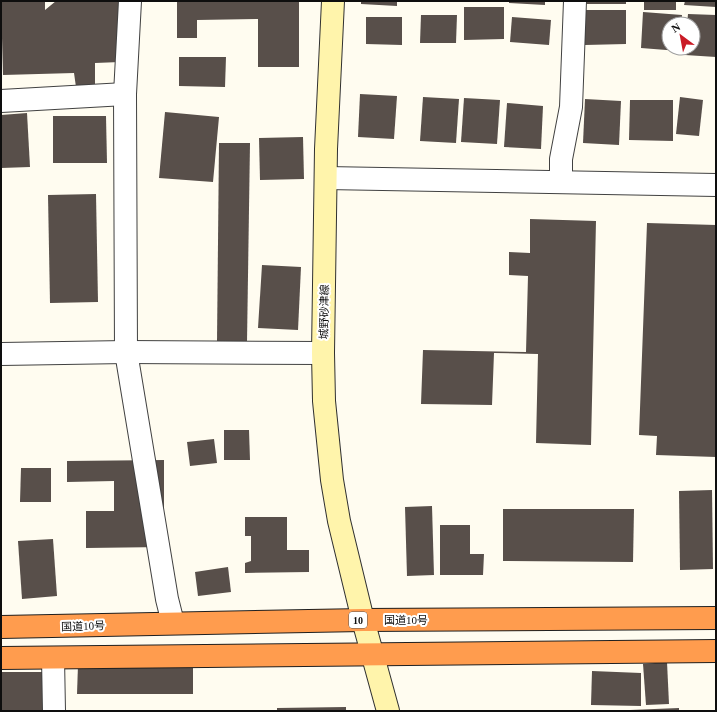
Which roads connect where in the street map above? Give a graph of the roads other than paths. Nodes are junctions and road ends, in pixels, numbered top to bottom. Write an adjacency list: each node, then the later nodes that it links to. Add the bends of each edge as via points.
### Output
1 (130, 1): 4 (street)
2 (333, 1): 6 (main road, 城野砂津線)
3 (576, 1): 7 (street, via 571,107 561,159)
4 (125, 94): 5 (street); 9 (street)
5 (1, 101)
6 (326, 178): 7 (street); 10 (main road, 城野砂津線)
7 (561, 182): 8 (street)
8 (716, 185)
9 (126, 352): 10 (street); 11 (street); 14 (street)
10 (323, 353): 13 (main road, 城野砂津線, via 324,401 332,480 339,521)
11 (1, 354)
12 (716, 618): 13 (highway, 国道10号 / 10)
13 (363, 620): 14 (highway, 国道10号 / 10); 17 (main road, 城野砂津線)
14 (172, 623): 15 (highway, 国道10号 / 10)
15 (1, 627)
16 (716, 651): 17 (highway)
17 (372, 655): 19 (highway); 21 (main road, 城野砂津線)
18 (1, 658): 19 (highway)
19 (53, 658): 20 (street)
20 (54, 711)
21 (388, 711)

